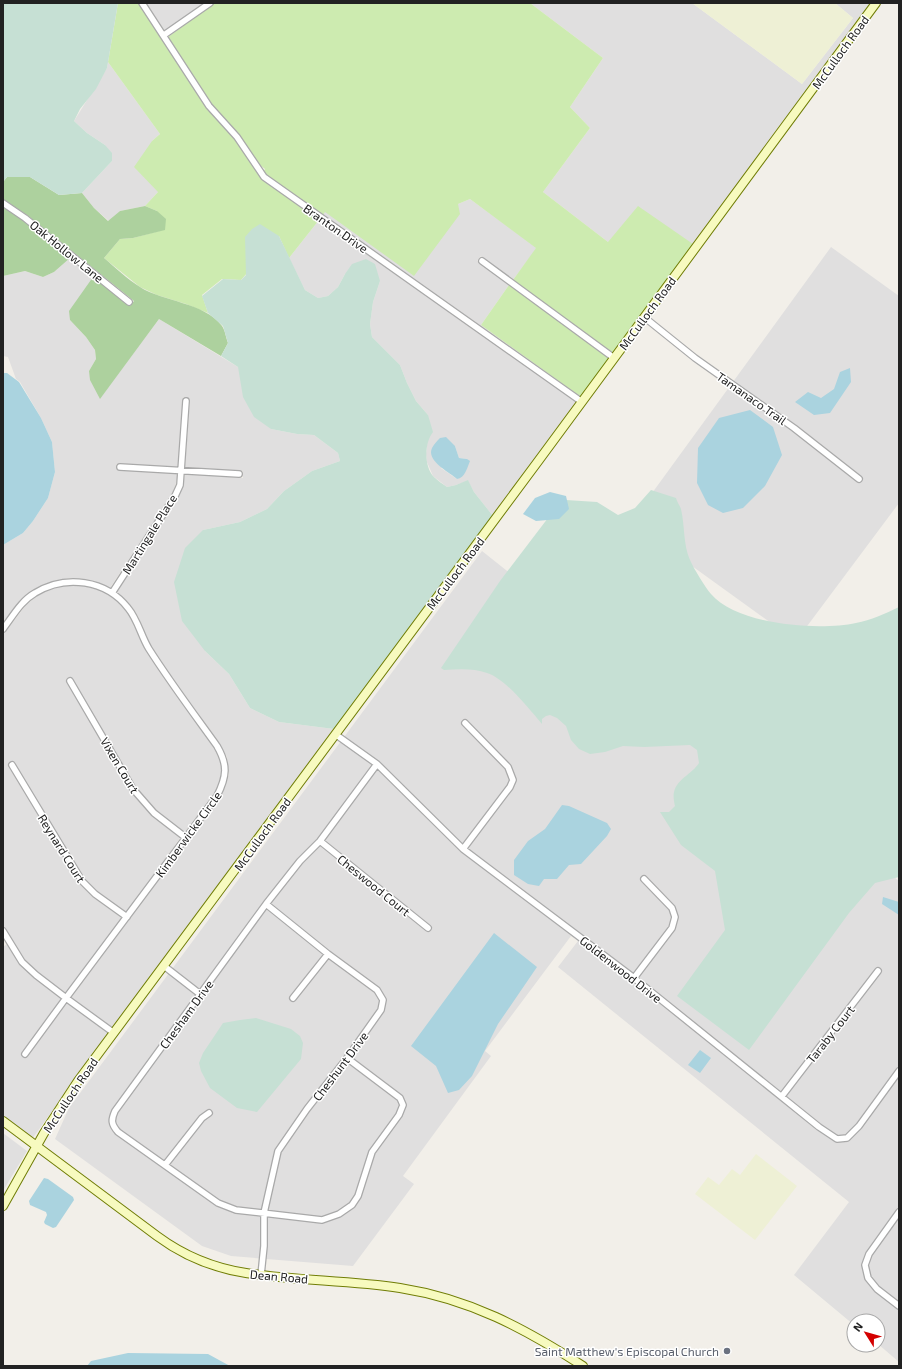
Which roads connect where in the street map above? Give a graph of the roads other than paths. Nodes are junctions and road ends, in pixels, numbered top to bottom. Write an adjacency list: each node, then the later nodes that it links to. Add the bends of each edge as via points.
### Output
1 (142, 3): 4 (street, Branton Drive)
2 (210, 3): 4 (street)
3 (876, 3): 8 (street, McCulloch Road)
4 (164, 35): 11 (street, Branton Drive, via 209,106 237,136 264,177)
5 (3, 203): 7 (street, Oak Hollow Lane)
6 (482, 261): 9 (street)
7 (129, 302)
8 (644, 317): 9 (street, McCulloch Road); 15 (street, Tamanaco Trail, via 695,358 794,428)
9 (614, 358): 11 (street, McCulloch Road)
10 (186, 401): 13 (street, Martingale Place)
11 (582, 402): 20 (street, McCulloch Road)
12 (120, 467): 13 (street)
13 (182, 470): 14 (street); 16 (street, Martingale Place, via 175,496)
14 (239, 474)
15 (859, 479)
16 (112, 593): 17 (street, Kimberwicke Circle, via 83,582 59,583 46,587 23,602); 23 (street, Kimberwicke Circle, via 132,613 148,648 223,758 225,774 222,786)
17 (3, 629)
18 (70, 681): 23 (street, Vixen Court, via 134,789 154,813)
19 (465, 723): 25 (street, via 508,767 513,780)
20 (335, 734): 21 (street, Goldenwood Drive); 33 (street, McCulloch Road)
21 (377, 764): 24 (street, Chesham Drive); 25 (street, Goldenwood Drive)
22 (12, 765): 28 (street, Reynard Court, via 82,881 95,894)
23 (185, 837): 28 (street, Kimberwicke Circle)
24 (320, 841): 27 (street, Chesham Drive, via 300,861); 29 (street, Cheswood Court)
25 (463, 849): 35 (street, Goldenwood Drive)
26 (644, 879): 35 (street, via 672,908 675,917 672,928)
27 (266, 904): 32 (street, Cheshunt Drive); 36 (street, Chesham Drive)
28 (127, 917): 37 (street, Kimberwicke Circle)
29 (428, 928)
30 (3, 931): 31 (street)
31 (5, 940): 37 (street, via 22,962)
32 (328, 954): 38 (street); 41 (street, Cheshunt Drive, via 378,990 383,1000 381,1010)
33 (164, 966): 36 (street); 39 (street, McCulloch Road)
34 (878, 971): 43 (street, Taraby Court)
35 (634, 978): 43 (street, Goldenwood Drive)
36 (200, 994): 47 (street, Chesham Drive, via 111,1120 118,1132)
37 (66, 998): 39 (street); 40 (street, Kimberwicke Circle)
38 (293, 998)
39 (114, 1033): 46 (street, McCulloch Road, via 61,1106)
40 (25, 1054)
41 (347, 1058): 50 (street, Cheshunt Drive, via 278,1151); 50 (street, Chesham Drive, via 400,1098 403,1105 399,1115 372,1152 358,1196 352,1205 339,1214 322,1220)
42 (899, 1071): 43 (street, Goldenwood Drive, via 859,1126 847,1138 837,1139 818,1127)
43 (782, 1096)
44 (209, 1114): 47 (street, via 202,1118)
45 (3, 1121): 46 (street, Dean Road)
46 (37, 1146): 48 (street, McCulloch Road); 51 (street, Dean Road, via 178,1250 217,1267)
47 (165, 1165): 50 (street, Chesham Drive, via 218,1203 236,1210)
48 (3, 1206)
49 (899, 1212): 52 (street, via 869,1254 865,1265 868,1278 877,1289)
50 (264, 1213): 51 (street, Cheshunt Drive)
51 (261, 1275): 53 (street, Dean Road, via 382,1286 441,1297 508,1322)
52 (899, 1306)
53 (583, 1366)

